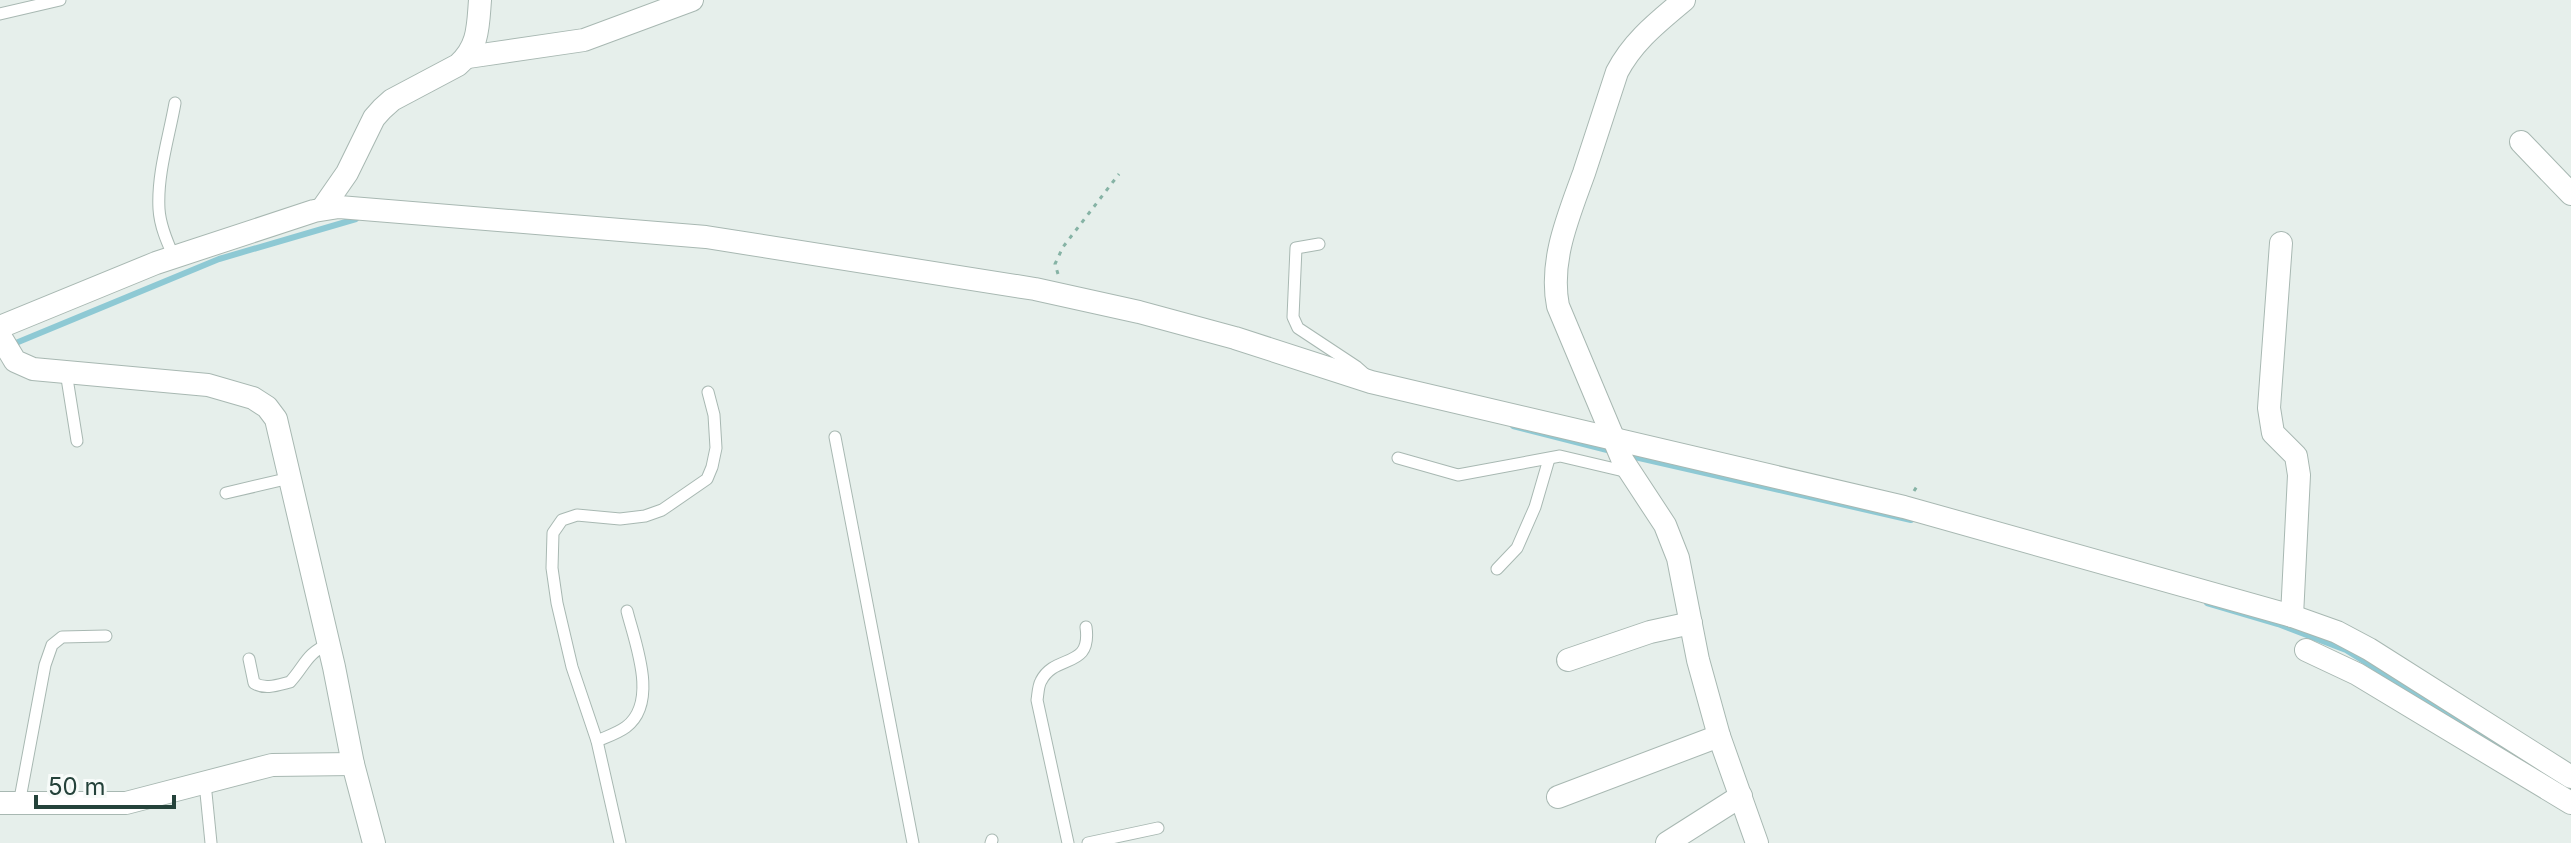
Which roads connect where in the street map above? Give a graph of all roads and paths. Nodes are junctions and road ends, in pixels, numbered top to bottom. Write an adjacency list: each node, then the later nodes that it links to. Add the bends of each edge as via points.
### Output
1 (60, 0): 5 (lane)
2 (480, 0): 6 (street, via 477,36)
3 (692, 0): 6 (street, via 584,40)
4 (1684, 0): 24 (street, via 1640,38 1617,72 1555,270 1558,306)
5 (0, 14)
6 (468, 57): 11 (street, via 382,109)
7 (175, 103): 14 (lane, via 159,211)
8 (2521, 142): 10 (street)
9 (1119, 174): 15 (path, via 1063,247 1055,264)
10 (2571, 194)
11 (322, 209): 14 (street); 20 (street, via 355,207 706,237 1035,289 1235,338)
12 (2281, 243): 31 (street, via 2269,408 2273,433 2296,456 2299,475)
13 (1319, 244): 20 (lane, via 1296,248 1295,323)
14 (174, 257): 16 (street)
15 (1063, 278)
16 (0, 327)
17 (0, 336): 18 (street)
18 (9, 361): 19 (street)
19 (66, 372): 23 (lane); 27 (street, via 190,382 253,398 276,419)
20 (1371, 382): 24 (street)
21 (708, 392): 40 (lane, via 716,448 707,479 645,516 577,515 562,520 553,533 557,603)
22 (835, 437): 52 (lane)
23 (77, 441)
24 (1621, 455): 26 (lane); 31 (street, via 1904,507); 32 (street, via 1673,542)
25 (1398, 458): 26 (lane, via 1458,475)
26 (1549, 459): 29 (lane, via 1517,548)
27 (290, 478): 28 (lane); 35 (street)
28 (226, 493)
29 (1497, 569)
30 (627, 611): 40 (lane, via 643,675 642,702 627,726)
31 (2292, 616): 42 (street, via 2369,649)
32 (1691, 623): 38 (street); 39 (street)
33 (1086, 627): 53 (lane, via 1086,649 1041,680 1037,700)
34 (106, 636): 47 (lane, via 62,637 52,645)
35 (329, 644): 37 (lane, via 307,657 290,682 274,686 254,683); 41 (street)
36 (2306, 650): 46 (street, via 2357,674)
37 (249, 659)
38 (1568, 660)
39 (1719, 736): 44 (street); 45 (street)
40 (597, 741): 51 (lane)
41 (353, 764): 43 (street, via 272,765); 50 (street)
42 (2571, 777)
43 (205, 783): 47 (street, via 126,803); 49 (lane)
44 (1741, 796): 55 (street); 56 (street)
45 (1558, 797)
46 (2571, 803)
47 (10, 804)
48 (1158, 828): 54 (lane)
49 (211, 843)
50 (374, 843)
51 (620, 843)
52 (913, 843)
53 (1068, 843)
54 (1088, 843)
55 (1667, 843)
56 (1757, 843)

